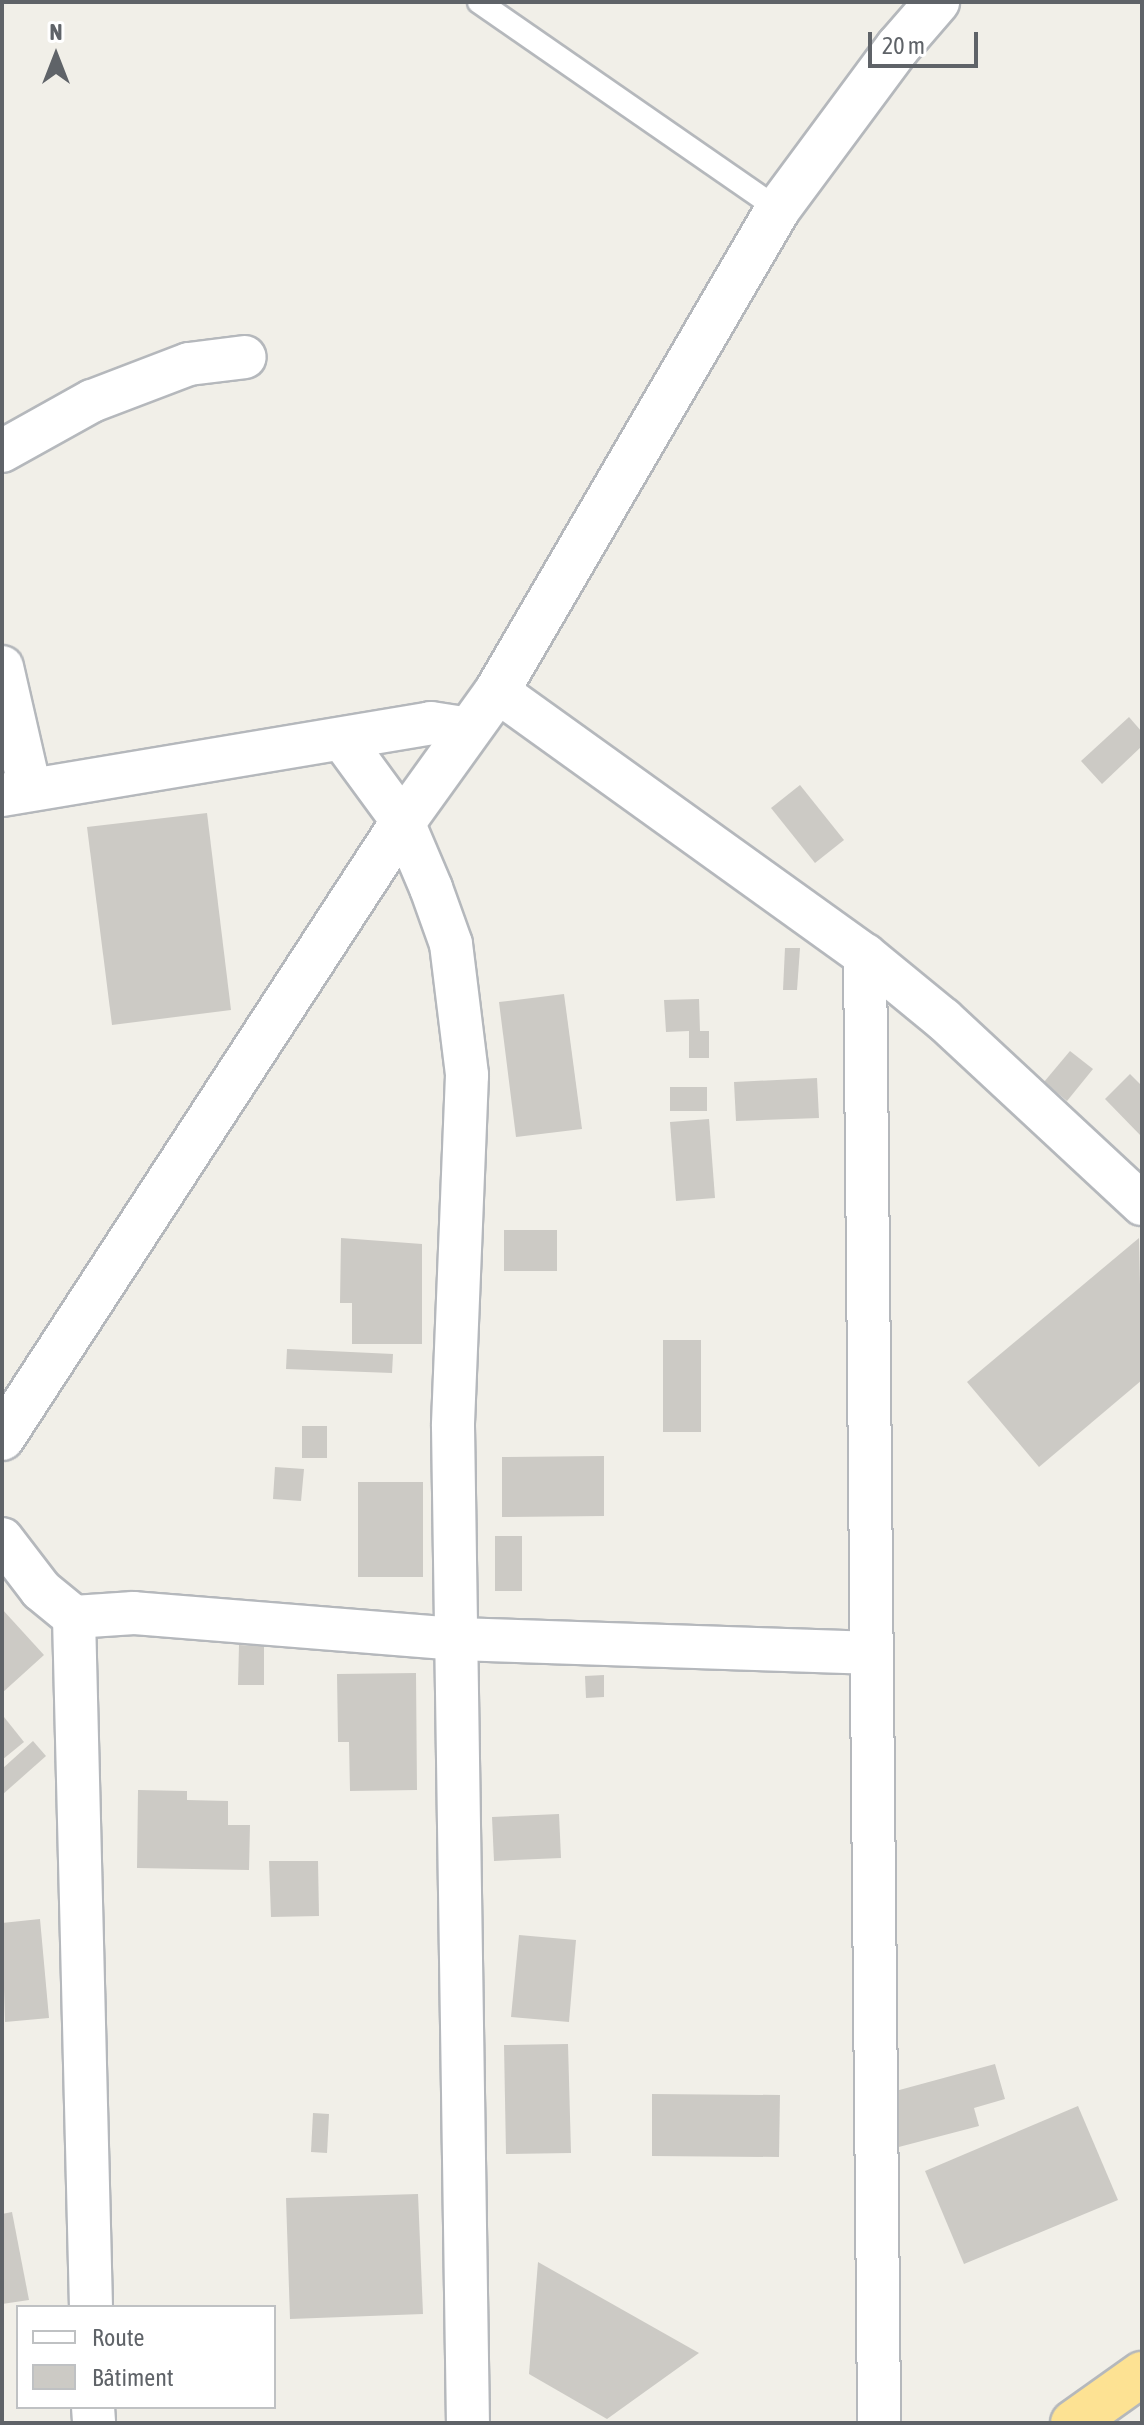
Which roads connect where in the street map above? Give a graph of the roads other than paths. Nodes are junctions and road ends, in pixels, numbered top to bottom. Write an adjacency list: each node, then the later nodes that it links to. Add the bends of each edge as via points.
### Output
1 (479, 2): 3 (lane)
2 (937, 2): 3 (street)
3 (778, 209): 7 (street)
4 (245, 357): 5 (street, via 189,364 120,390)
5 (2, 451)
6 (2, 667): 10 (street)
7 (497, 691): 8 (street); 12 (street)
8 (470, 729): 9 (street, via 431,723); 11 (street)
9 (343, 740): 10 (street); 11 (street)
10 (16, 792)
11 (403, 822): 14 (street); 17 (street, via 451,944 467,1075 453,1426)
12 (865, 955): 13 (street, via 943,1019); 18 (street)
13 (1142, 1204)
14 (2, 1438)
15 (2, 1539): 16 (street, via 41,1590)
16 (74, 1617): 17 (street, via 134,1613); 19 (street)
17 (456, 1639): 18 (street); 21 (street)
18 (869, 1653): 22 (street)
19 (91, 2305)
20 (1142, 2374): 23 (highway)
21 (468, 2423)
22 (879, 2423)
23 (1073, 2423)

